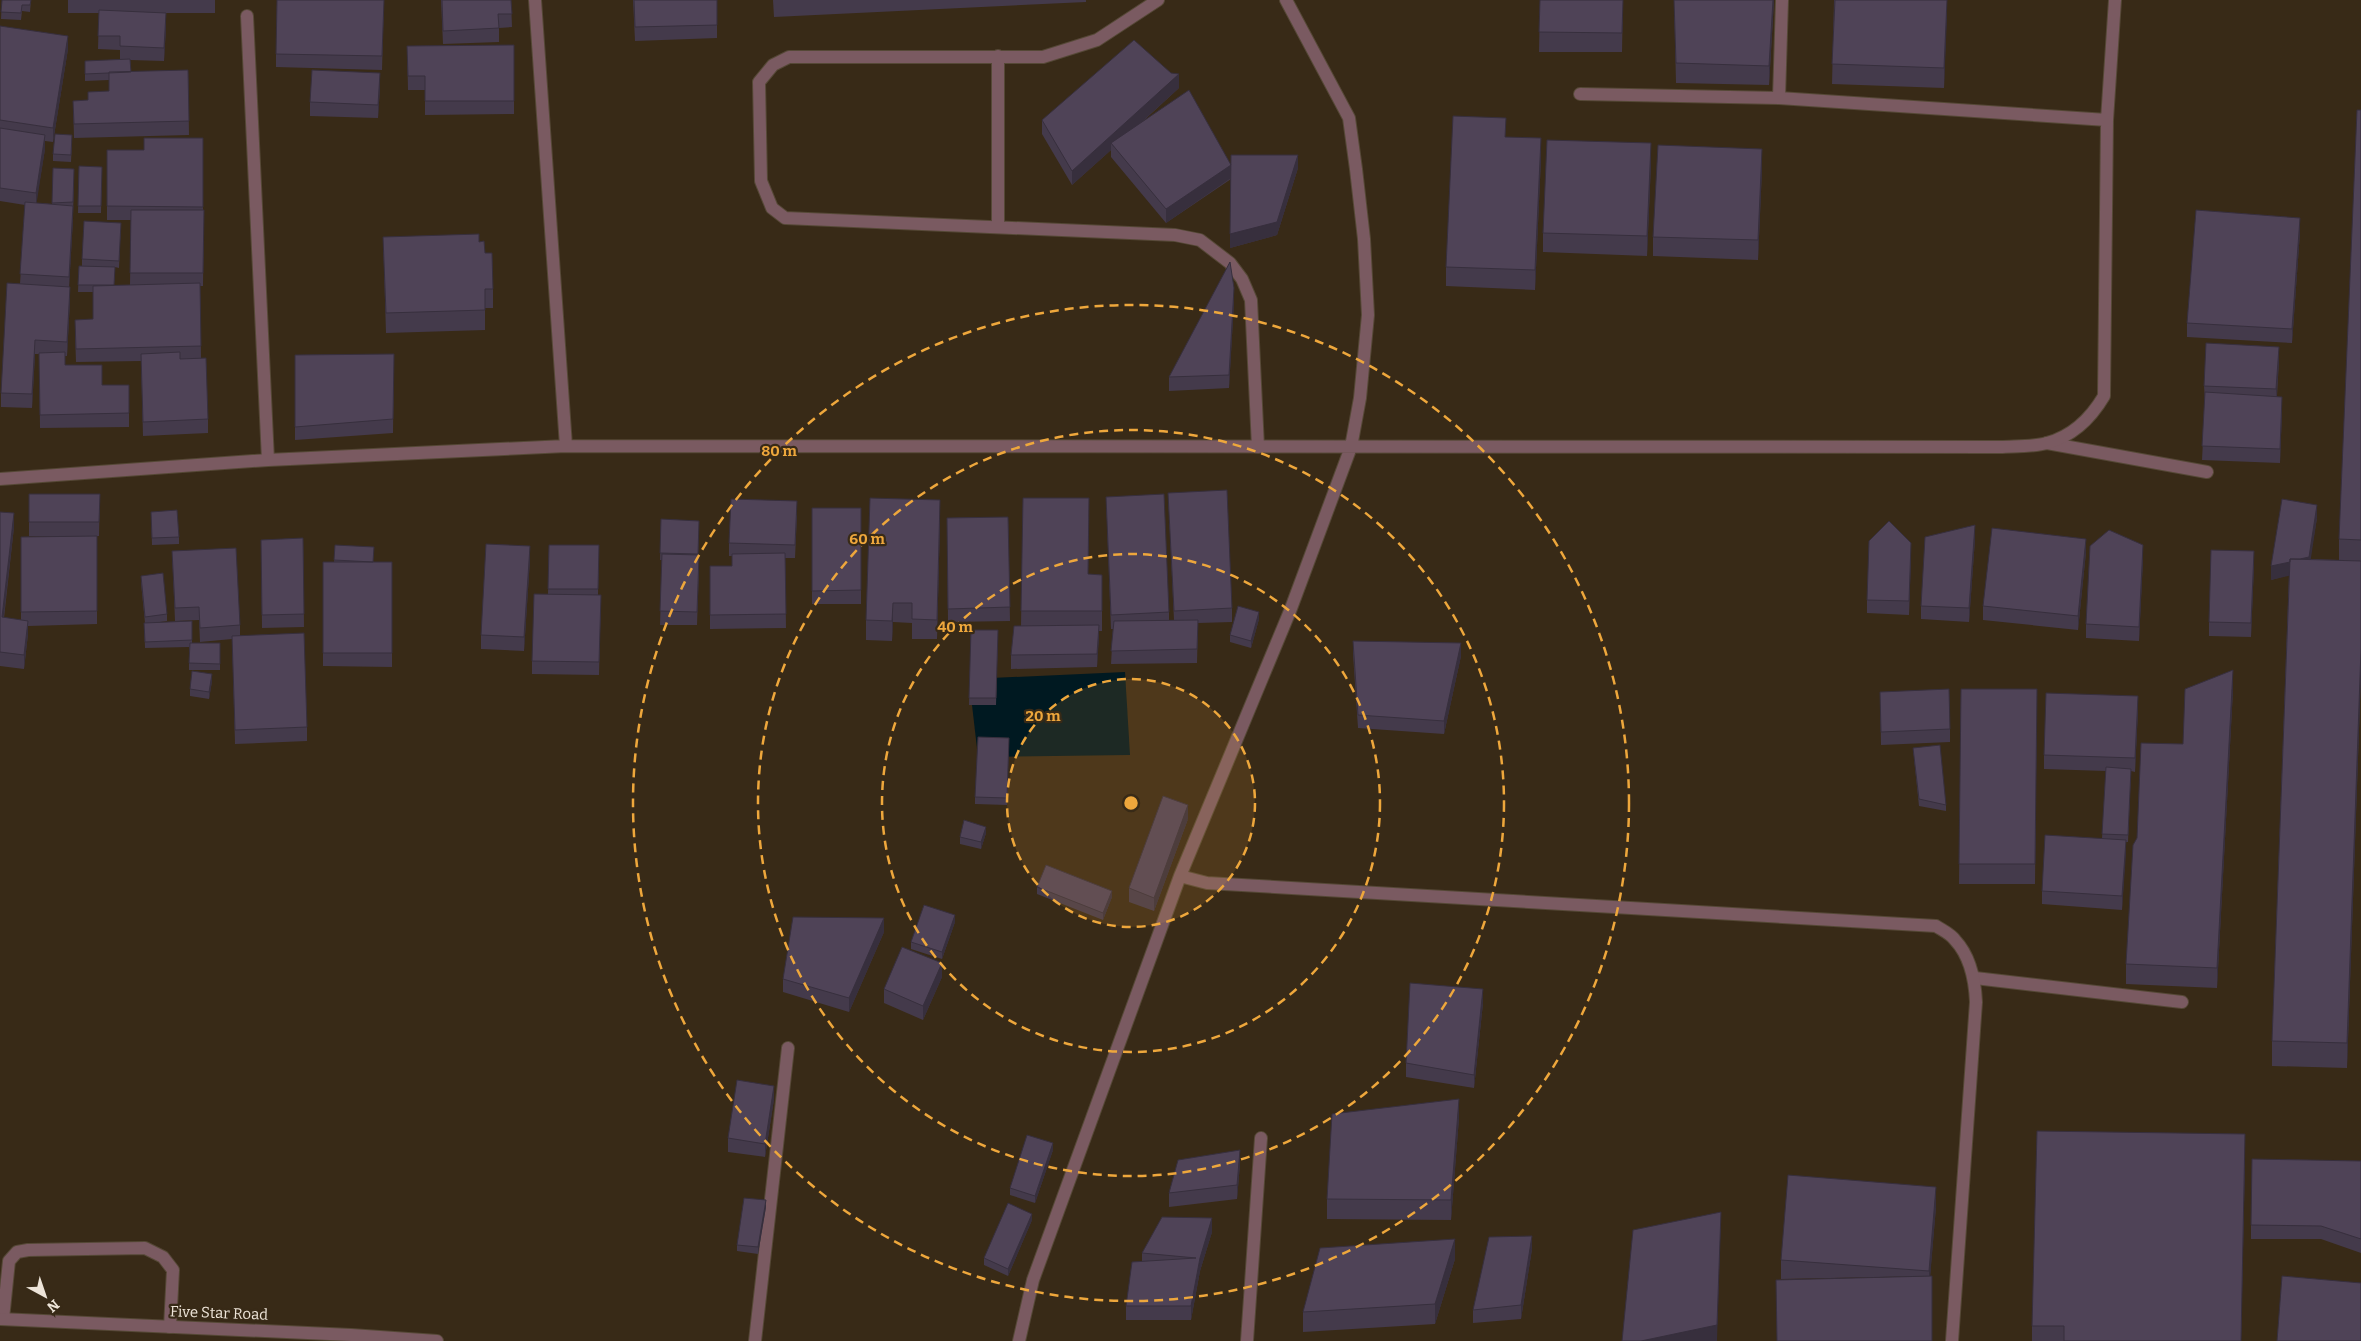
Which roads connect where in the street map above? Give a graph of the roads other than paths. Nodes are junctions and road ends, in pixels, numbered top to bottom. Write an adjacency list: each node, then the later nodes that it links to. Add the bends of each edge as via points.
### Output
1 (535, 0): 13 (street)
2 (1158, 0): 7 (street, via 1097,40 1043,57)
3 (1286, 0): 15 (street, via 1349,118 1364,239 1368,315 1360,398)
4 (1782, 0): 9 (street)
5 (2115, 0): 10 (street)
6 (247, 16): 16 (street)
7 (998, 56): 11 (street); 11 (street, via 789,57 772,65 759,82 761,180 772,208 785,218)
8 (1580, 94): 9 (street)
9 (1779, 98): 10 (street)
10 (2107, 120): 12 (street, via 2104,396 2092,415 2075,429)
11 (998, 227): 14 (street, via 1175,234 1200,240 1230,263 1242,279 1251,300)
12 (2047, 443): 15 (street, via 2000,447); 17 (street)
13 (566, 446): 14 (street); 16 (street)
14 (1258, 447): 15 (street)
15 (1351, 447): 19 (street, via 1290,611)
16 (268, 460): 18 (street)
17 (2207, 472)
18 (0, 478)
19 (1180, 876): 20 (street, via 1207,883 1936,926 1955,939); 28 (street, via 1033,1280)
20 (1974, 978): 21 (street); 30 (street, via 1976,1002)
21 (2182, 1002)
22 (788, 1048): 27 (street)
23 (1262, 1138): 29 (street)
24 (1, 1319): 25 (street, Five Star Road); 25 (street, via 9,1261 17,1252 145,1248 163,1257 173,1270)
25 (170, 1327): 26 (street, Five Star Road)
26 (437, 1341)
27 (755, 1341)
28 (1019, 1341)
29 (1247, 1341)
30 (1952, 1341)

